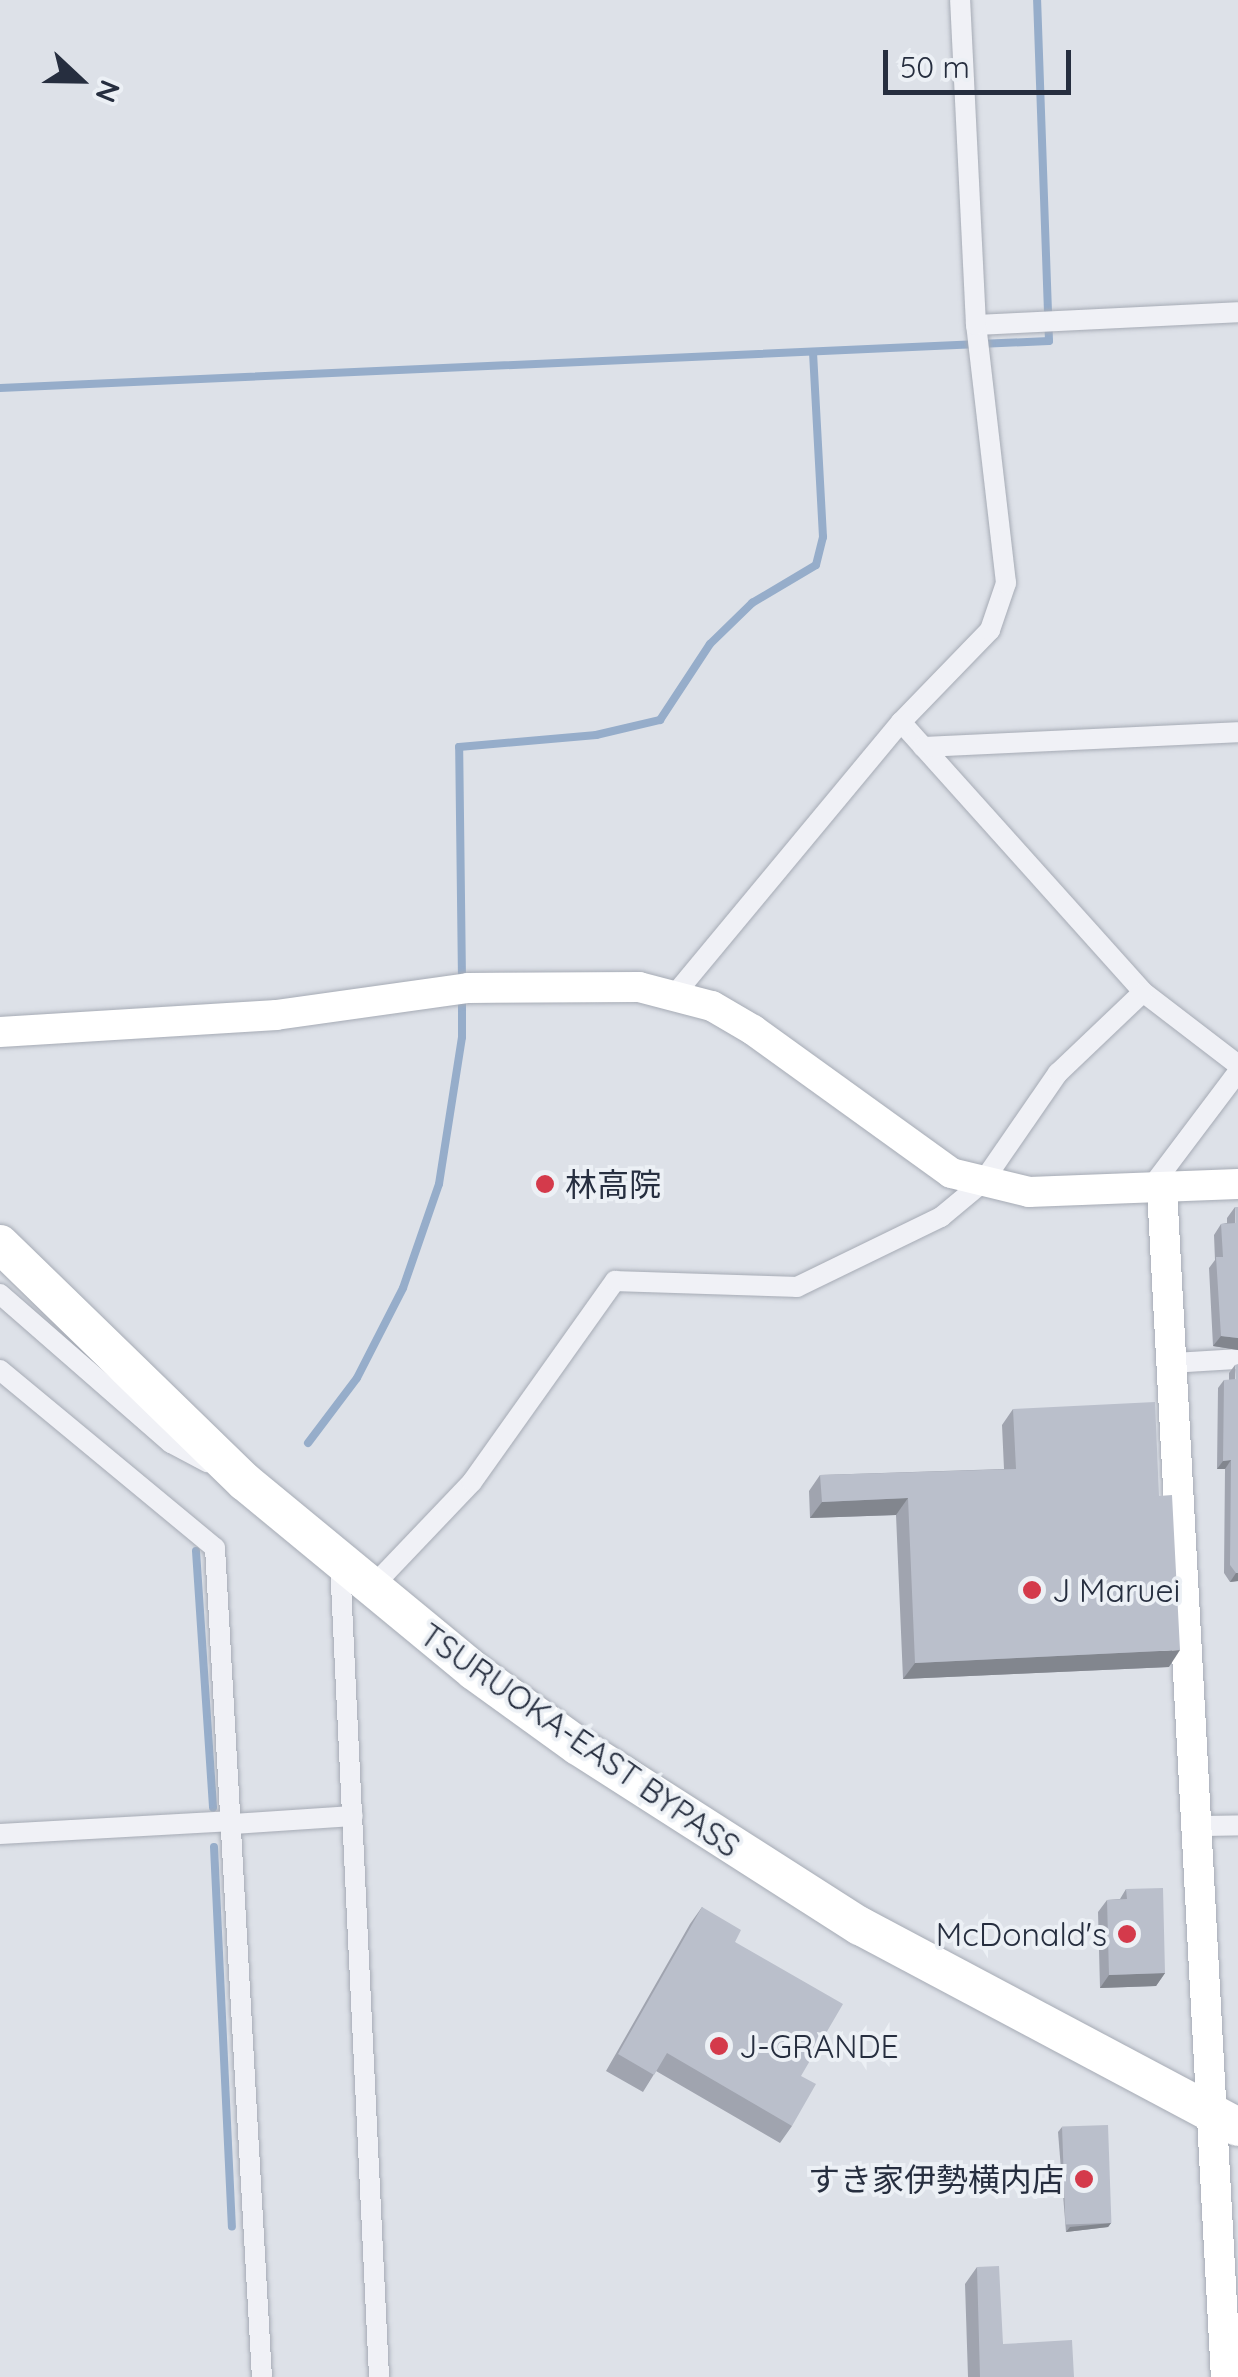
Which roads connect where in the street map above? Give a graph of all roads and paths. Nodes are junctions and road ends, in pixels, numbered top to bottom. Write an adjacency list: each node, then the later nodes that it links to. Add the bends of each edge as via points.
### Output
1 (960, 0): 3 (street)
2 (1238, 312): 3 (street)
3 (976, 325): 4 (street, via 1006,583 990,630)
4 (902, 722): 6 (street); 8 (street)
5 (1238, 732): 6 (street)
6 (923, 746): 7 (street)
7 (1143, 992): 10 (street); 11 (street, via 1058,1073)
8 (676, 993): 9 (street, via 601,984 468,988 276,1015); 11 (street, via 752,1030 951,1173)
9 (0, 1032)
10 (1238, 1069): 13 (street)
11 (982, 1183): 13 (street, via 1030,1192); 21 (street, via 942,1217 797,1286 615,1282 472,1482)
12 (1238, 1184): 13 (street)
13 (1156, 1190): 17 (street)
14 (0, 1244): 19 (highway, TSURUOKA-EAST BYPASS)
15 (0, 1294): 19 (street, via 171,1443)
16 (1238, 1359): 17 (street)
17 (1172, 1363): 25 (street)
18 (0, 1370): 23 (street, via 215,1548)
19 (245, 1482): 20 (highway, TSURUOKA-EAST BYPASS)
20 (340, 1564): 21 (highway, TSURUOKA-EAST BYPASS); 22 (street)
21 (370, 1588): 27 (highway, TSURUOKA-EAST BYPASS, via 683,1819 876,1935)
22 (353, 1816): 23 (street); 29 (street)
23 (233, 1822): 26 (street); 28 (street)
24 (1238, 1825): 25 (street)
25 (1198, 1826): 27 (street)
26 (0, 1834)
27 (1227, 2121): 30 (street)
28 (262, 2377)
29 (379, 2377)
30 (1226, 2377)

